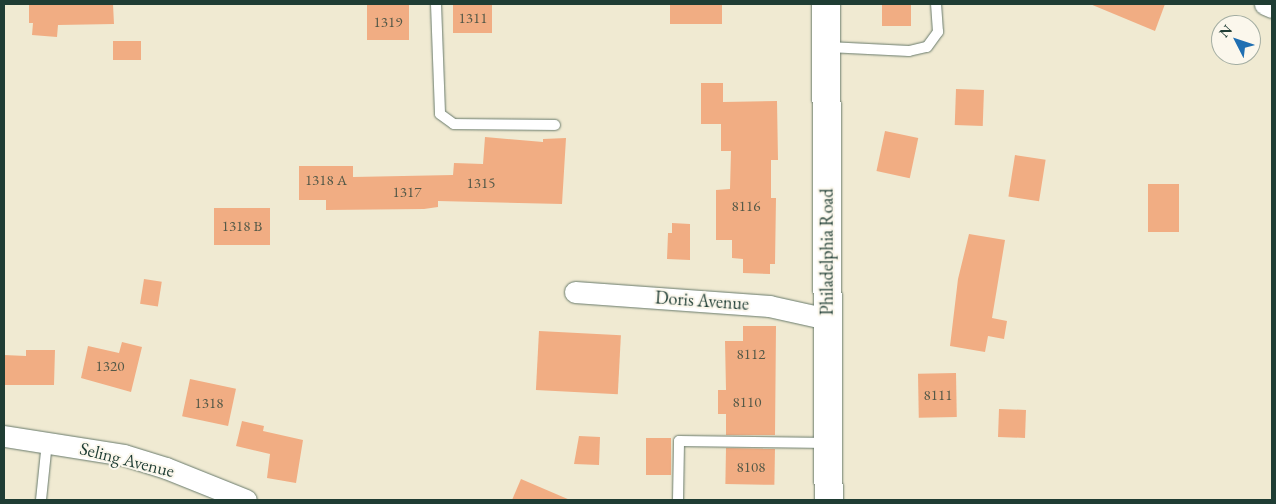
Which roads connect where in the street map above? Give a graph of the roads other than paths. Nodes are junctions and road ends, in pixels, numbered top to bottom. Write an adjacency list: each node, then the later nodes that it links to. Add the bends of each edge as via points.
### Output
1 (436, 4): 7 (lane, via 440,114 454,124)
2 (826, 4): 6 (main road, Philadelphia Road)
3 (936, 4): 6 (lane, via 938,32 926,46 909,51)
4 (1264, 4): 5 (street)
5 (1272, 8)
6 (826, 47): 9 (main road, Philadelphia Road)
7 (555, 125)
8 (575, 292): 9 (street, Doris Avenue, via 769,306)
9 (828, 319): 12 (main road, Philadelphia Road)
10 (4, 436): 11 (street, Seling Avenue)
11 (47, 442): 13 (lane); 14 (street, Seling Avenue, via 145,461)
12 (829, 444): 15 (lane, via 679,441); 16 (main road, Philadelphia Road)
13 (41, 500)
14 (246, 500)
15 (678, 500)
16 (829, 500)

